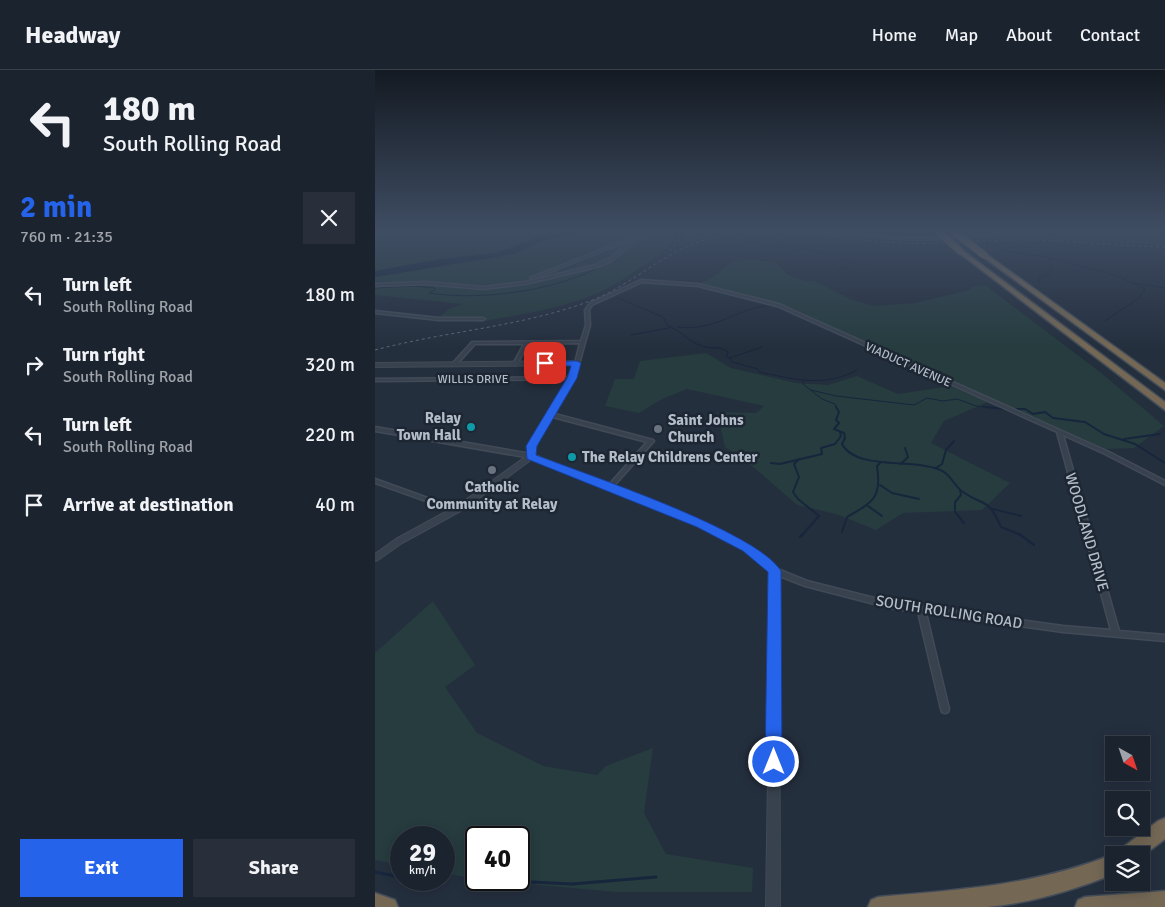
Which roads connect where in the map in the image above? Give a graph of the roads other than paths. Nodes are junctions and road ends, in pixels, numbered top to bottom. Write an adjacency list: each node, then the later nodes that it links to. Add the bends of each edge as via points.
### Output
1 (552, 270): 5 (street)
2 (579, 270): 5 (street)
3 (986, 270): 11 (highway, bridge)
4 (1003, 270): 18 (highway, bridge)
5 (512, 285): 6 (street, via 483,288 425,283)
6 (375, 286)
7 (375, 312): 8 (street, via 439,319)
8 (483, 319)
9 (527, 342): 10 (street); 13 (street, via 474,343); 14 (street)
10 (582, 342): 12 (street); 23 (street, VIADUCT AVENUE, via 588,326 589,306 641,281 698,285 783,307)
11 (1090, 350): 19 (highway); 21 (highway)
12 (577, 363): 14 (street); 16 (street)
13 (455, 364): 14 (street); 15 (street)
14 (515, 364)
15 (375, 365)
16 (572, 378): 17 (street, WILLIS DRIVE); 20 (street)
17 (375, 380)
18 (1165, 387)
19 (1165, 407)
20 (551, 415): 24 (street, via 531,446); 27 (street, via 651,441)
21 (1165, 416)
22 (375, 429): 24 (street)
23 (1059, 432): 26 (street, VIADUCT AVENUE); 32 (street, WOODLAND DRIVE)
24 (531, 456): 27 (street, SOUTH ROLLING ROAD); 28 (street)
25 (375, 481): 28 (street)
26 (1165, 483)
27 (609, 488): 30 (street, SOUTH ROLLING ROAD, via 722,534 747,548)
28 (456, 510): 29 (street)
29 (375, 558)
30 (775, 571): 31 (street, SOUTH ROLLING ROAD, via 868,600); 41 (street)
31 (921, 610): 32 (street, SOUTH ROLLING ROAD); 34 (street)
32 (1116, 633): 33 (street, SOUTH ROLLING ROAD)
33 (1165, 638)
34 (945, 709)
35 (1165, 827): 36 (highway)
36 (1141, 846)
37 (1105, 868): 42 (highway, via 1044,887 987,897)
38 (1165, 901): 43 (highway)
39 (375, 903): 40 (highway)
40 (389, 907)
41 (773, 907)
42 (878, 907)
43 (1085, 907)

